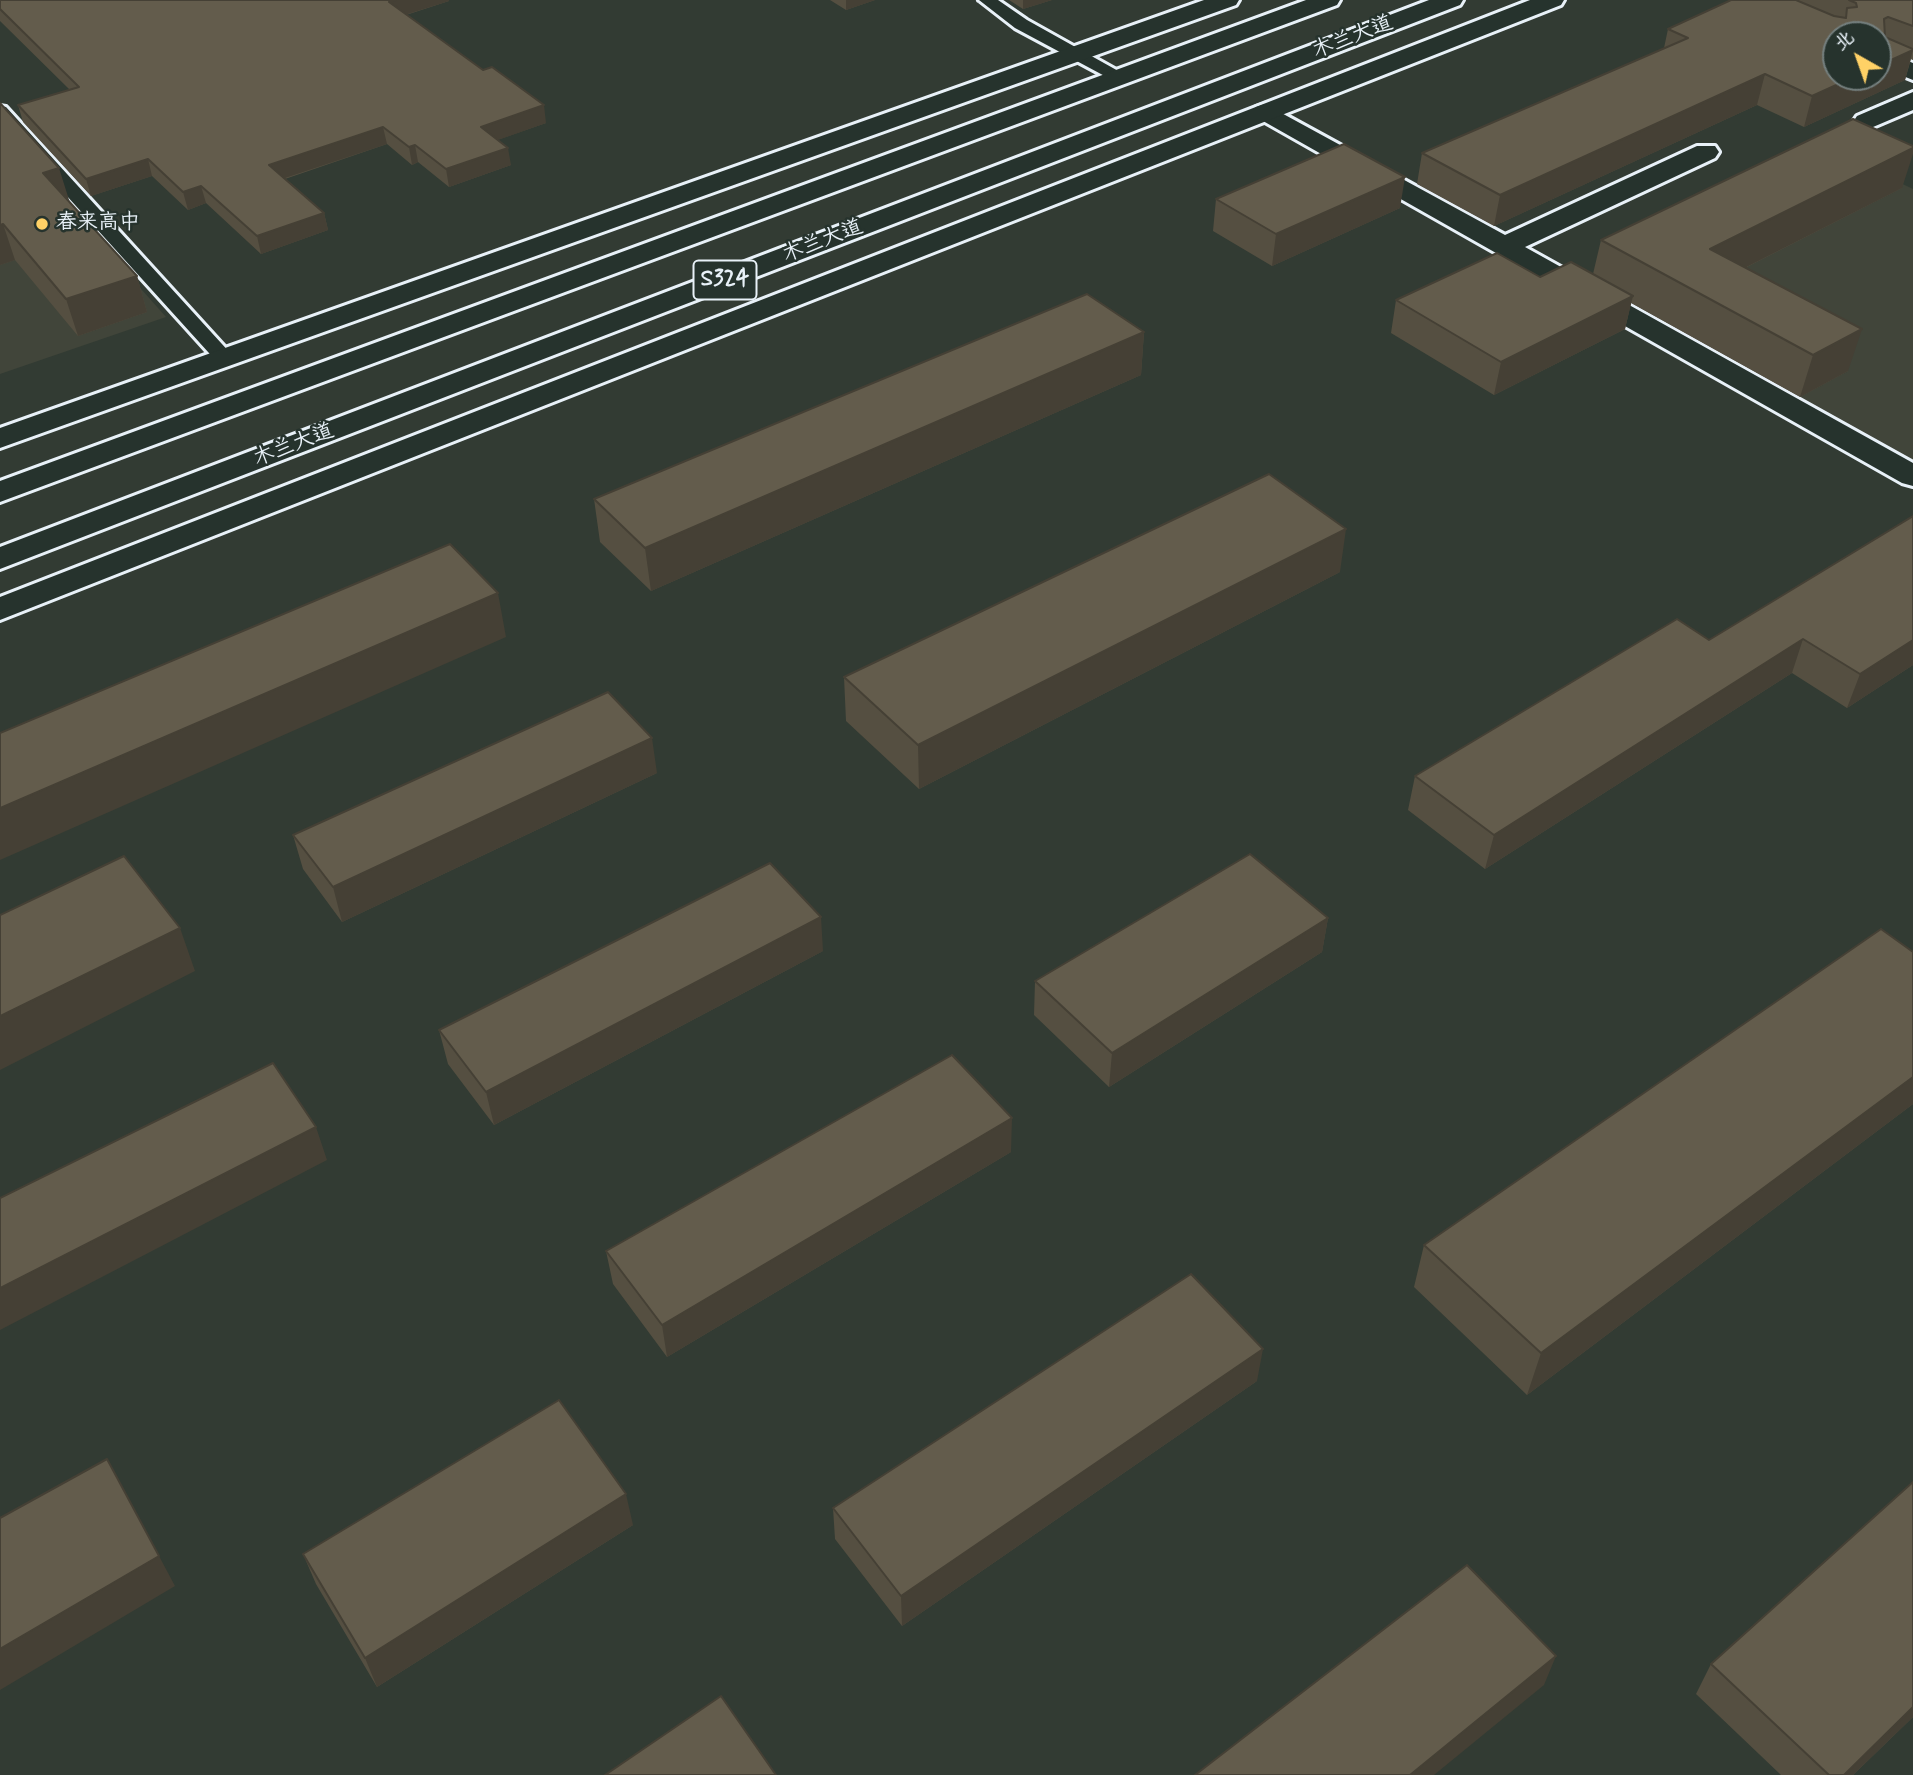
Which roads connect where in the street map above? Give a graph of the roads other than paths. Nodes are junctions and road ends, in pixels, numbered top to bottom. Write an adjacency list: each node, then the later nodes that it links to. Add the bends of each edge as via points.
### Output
1 (988, 0): 6 (lane, via 1021,24)
2 (1227, 0): 6 (main road)
3 (1328, 0): 9 (main road, 木兰大道 / S324)
4 (1451, 0): 20 (main road, 木兰大道 / S324)
5 (1552, 0): 12 (main road)
6 (1078, 53): 9 (lane); 16 (main road)
7 (1892, 63): 8 (main road)
8 (1913, 72)
9 (1119, 77): 19 (main road, 木兰大道 / S324)
10 (1913, 100): 13 (main road)
11 (0, 111): 16 (lane)
12 (1265, 112): 15 (main road); 21 (main road)
13 (1866, 122)
14 (1706, 152): 15 (main road)
15 (1504, 246): 18 (main road)
16 (225, 359): 17 (main road)
17 (0, 439)
18 (1913, 477)
19 (0, 492)
20 (0, 559)
21 (0, 609)

